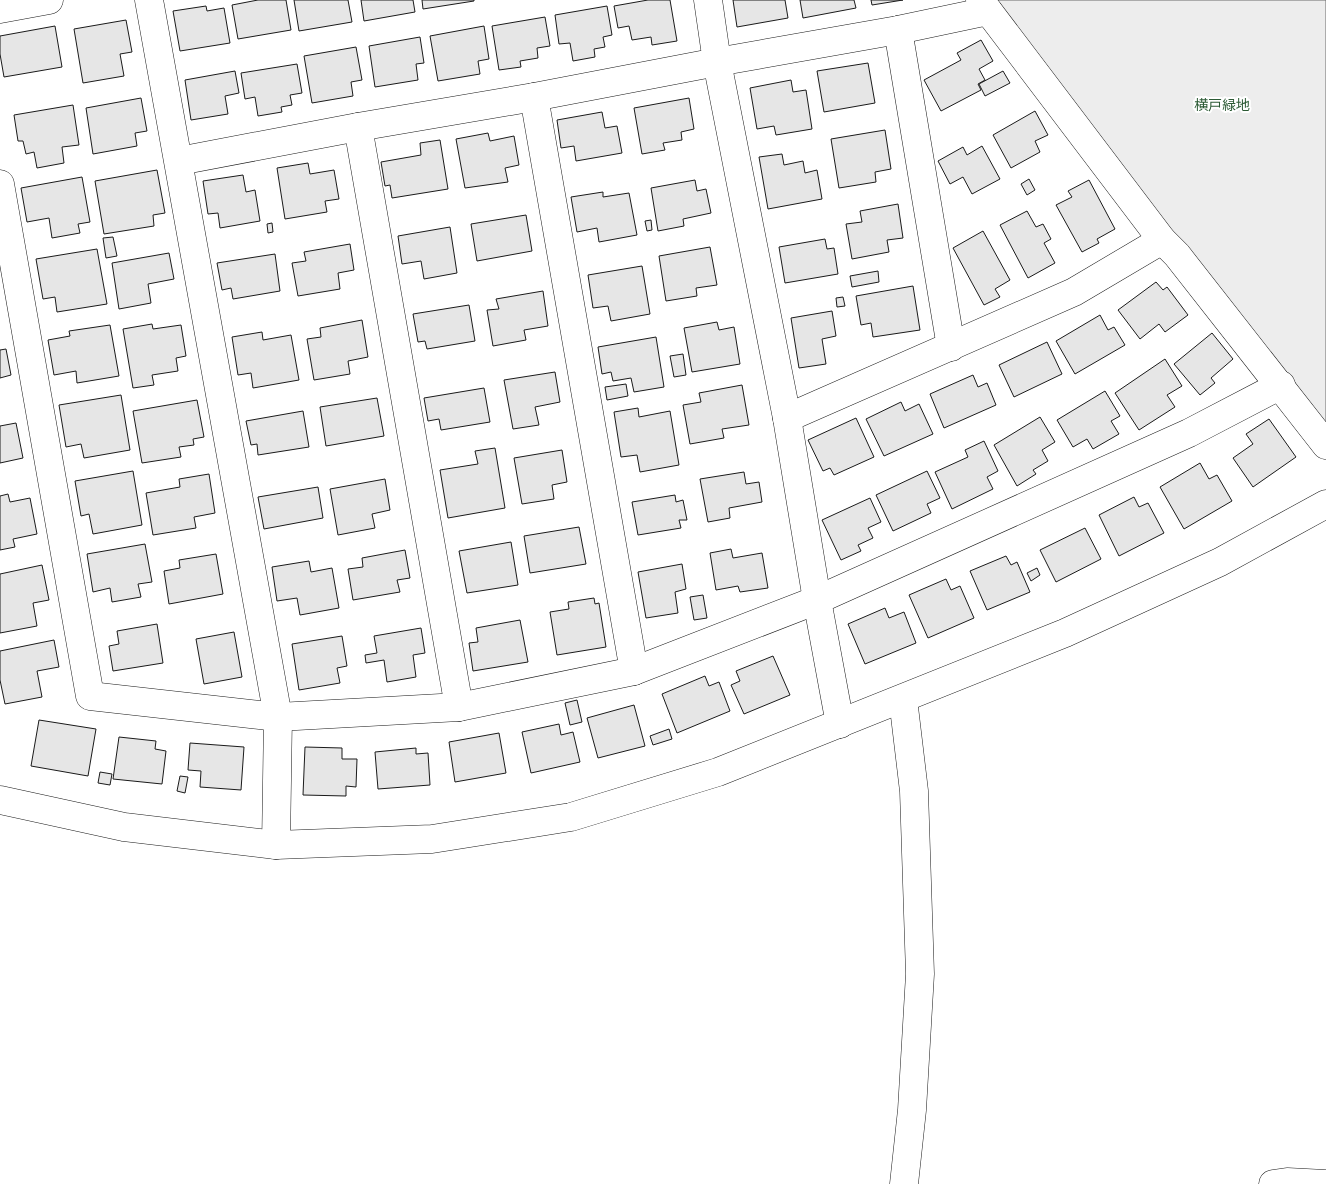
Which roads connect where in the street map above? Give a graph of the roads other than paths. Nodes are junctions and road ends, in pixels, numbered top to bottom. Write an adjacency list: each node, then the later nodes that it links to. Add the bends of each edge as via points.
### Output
1 (49, 0): 5 (street)
2 (150, 0): 10 (street)
3 (708, 0): 7 (street)
4 (984, 5): 6 (street); 12 (street)
5 (0, 9)
6 (898, 30): 7 (street); 13 (street)
7 (717, 62): 8 (street); 15 (street)
8 (534, 97): 9 (street); 19 (street)
9 (358, 126): 10 (street); 21 (street)
10 (179, 161): 22 (street)
11 (0, 184): 22 (street, via 90,696)
12 (1162, 240): 13 (street, via 1074,292); 14 (street, via 1177,254)
13 (951, 347): 15 (street)
14 (1281, 386): 16 (street); 18 (street, via 1189,434)
15 (787, 418): 18 (street)
16 (1326, 444)
17 (1326, 504): 20 (street, via 1202,571 1065,633)
18 (817, 600): 19 (street); 23 (street)
19 (634, 671): 21 (street)
20 (903, 699): 23 (street); 26 (street, via 914,791 920,974)
21 (459, 707): 22 (street)
22 (278, 717): 25 (street)
23 (840, 724): 25 (street, via 718,772 571,817 432,839)
24 (0, 800): 25 (street, via 124,827)
25 (276, 845)
26 (904, 1184)
27 (1273, 1184): 28 (street)
28 (1326, 1184)

